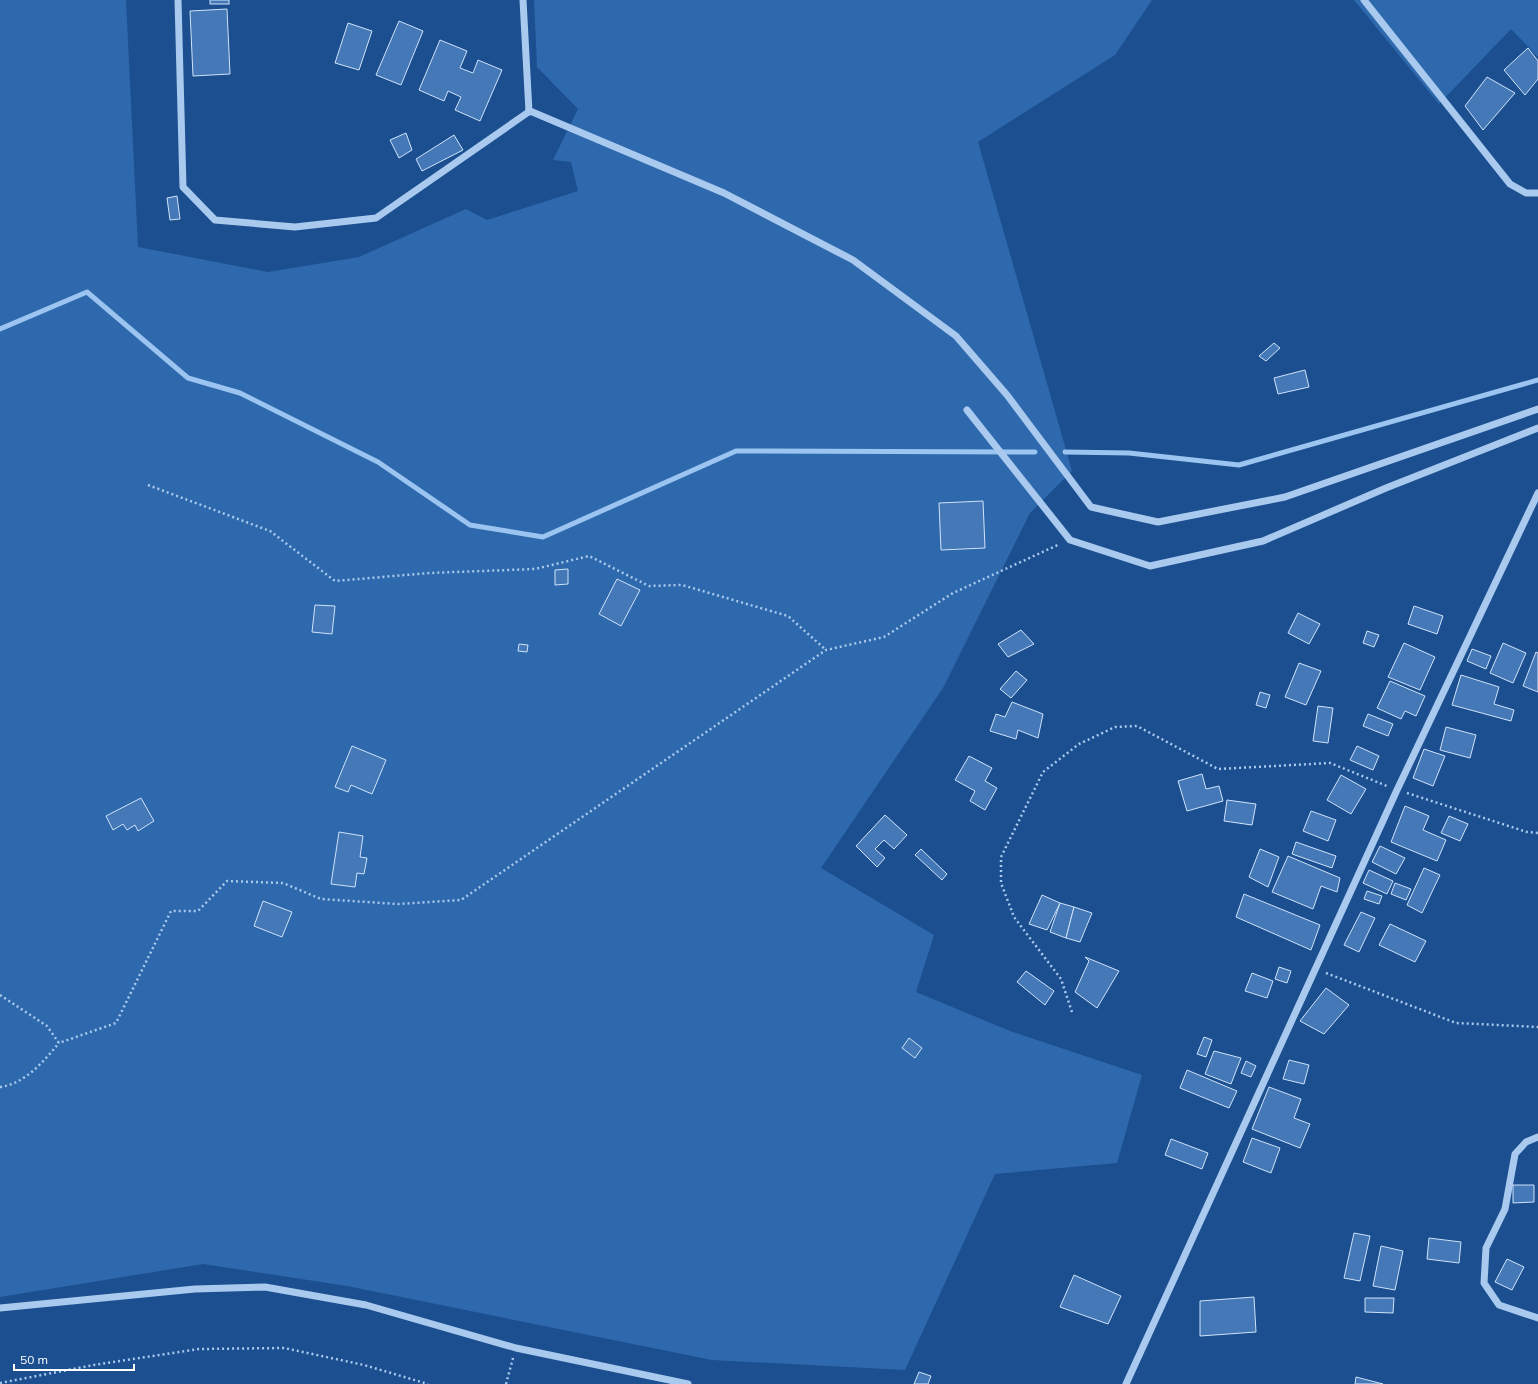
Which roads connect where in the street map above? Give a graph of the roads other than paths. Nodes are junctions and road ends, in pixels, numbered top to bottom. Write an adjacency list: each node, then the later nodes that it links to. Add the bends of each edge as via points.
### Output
1 (178, 0): 4 (street, via 183,187 215,220 295,227 376,218)
2 (523, 0): 4 (street)
3 (1364, 0): 5 (street, via 1510,184 1526,193)
4 (529, 112): 6 (street, via 724,194 853,260 956,336 1007,395 1091,507 1158,522 1285,497)
5 (1538, 193)
6 (1538, 409)
7 (967, 410): 8 (street, via 1070,540 1150,566 1263,541 1386,488)
8 (1538, 428)
9 (1538, 493): 14 (street, via 1397,790)
10 (1538, 1137): 12 (street, via 1526,1142 1515,1154 1505,1209 1486,1248 1484,1283 1499,1305)
11 (0, 1308): 13 (street, via 195,1289 265,1287 366,1305 516,1348)
12 (1538, 1318)
13 (688, 1384)
14 (1126, 1384)

